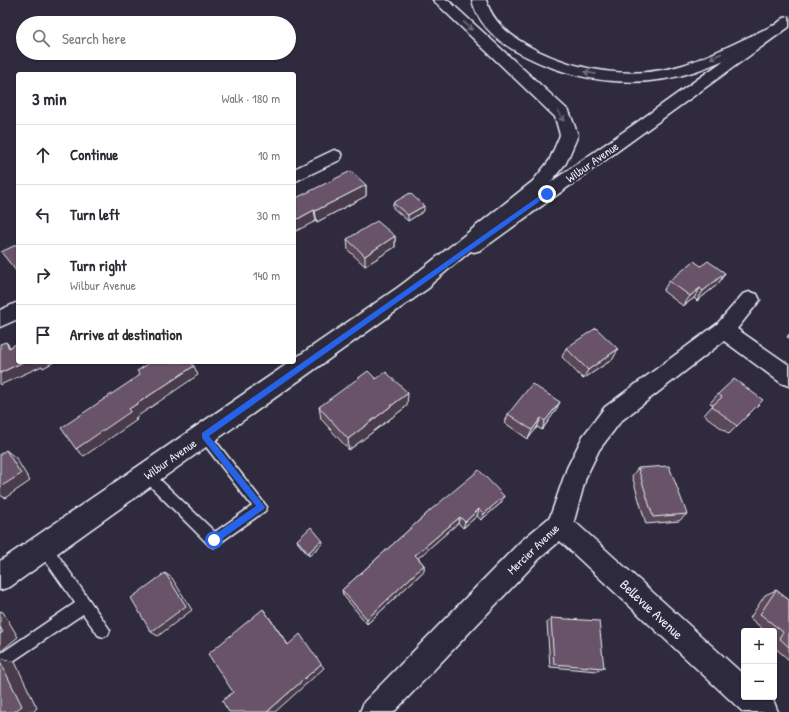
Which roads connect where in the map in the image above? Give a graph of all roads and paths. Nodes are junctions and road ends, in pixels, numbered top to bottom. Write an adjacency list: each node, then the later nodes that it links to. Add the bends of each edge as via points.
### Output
1 (440, 0): 6 (main road, one-way to 6, via 563,115 569,135 557,163 539,185)
2 (479, 0): 3 (main road, one-way to 2, via 688,68 633,78 576,70 549,62 510,42 486,17)
3 (783, 25): 6 (main road, Wilbur Avenue)
4 (334, 156): 5 (street)
5 (296, 175)
6 (406, 293): 12 (main road, Wilbur Avenue)
7 (750, 300): 10 (street, Mercier Avenue)
8 (16, 311): 9 (street)
9 (0, 319)
10 (724, 330): 11 (street); 14 (street, Mercier Avenue, via 613,414 592,443 575,476)
11 (789, 378)
12 (204, 435): 13 (main road, Wilbur Avenue); 13 (lane, via 261,507 214,540)
13 (147, 475): 15 (main road, Wilbur Avenue)
14 (560, 525): 20 (street, Bellevue Avenue); 22 (street, Mercier Avenue, via 530,550)
15 (44, 547): 16 (main road, Wilbur Avenue); 17 (lane)
16 (0, 577)
17 (85, 604): 18 (lane); 19 (lane)
18 (103, 630)
19 (0, 663)
20 (741, 691)
21 (751, 700): 23 (street)
22 (374, 712)
23 (764, 712)

